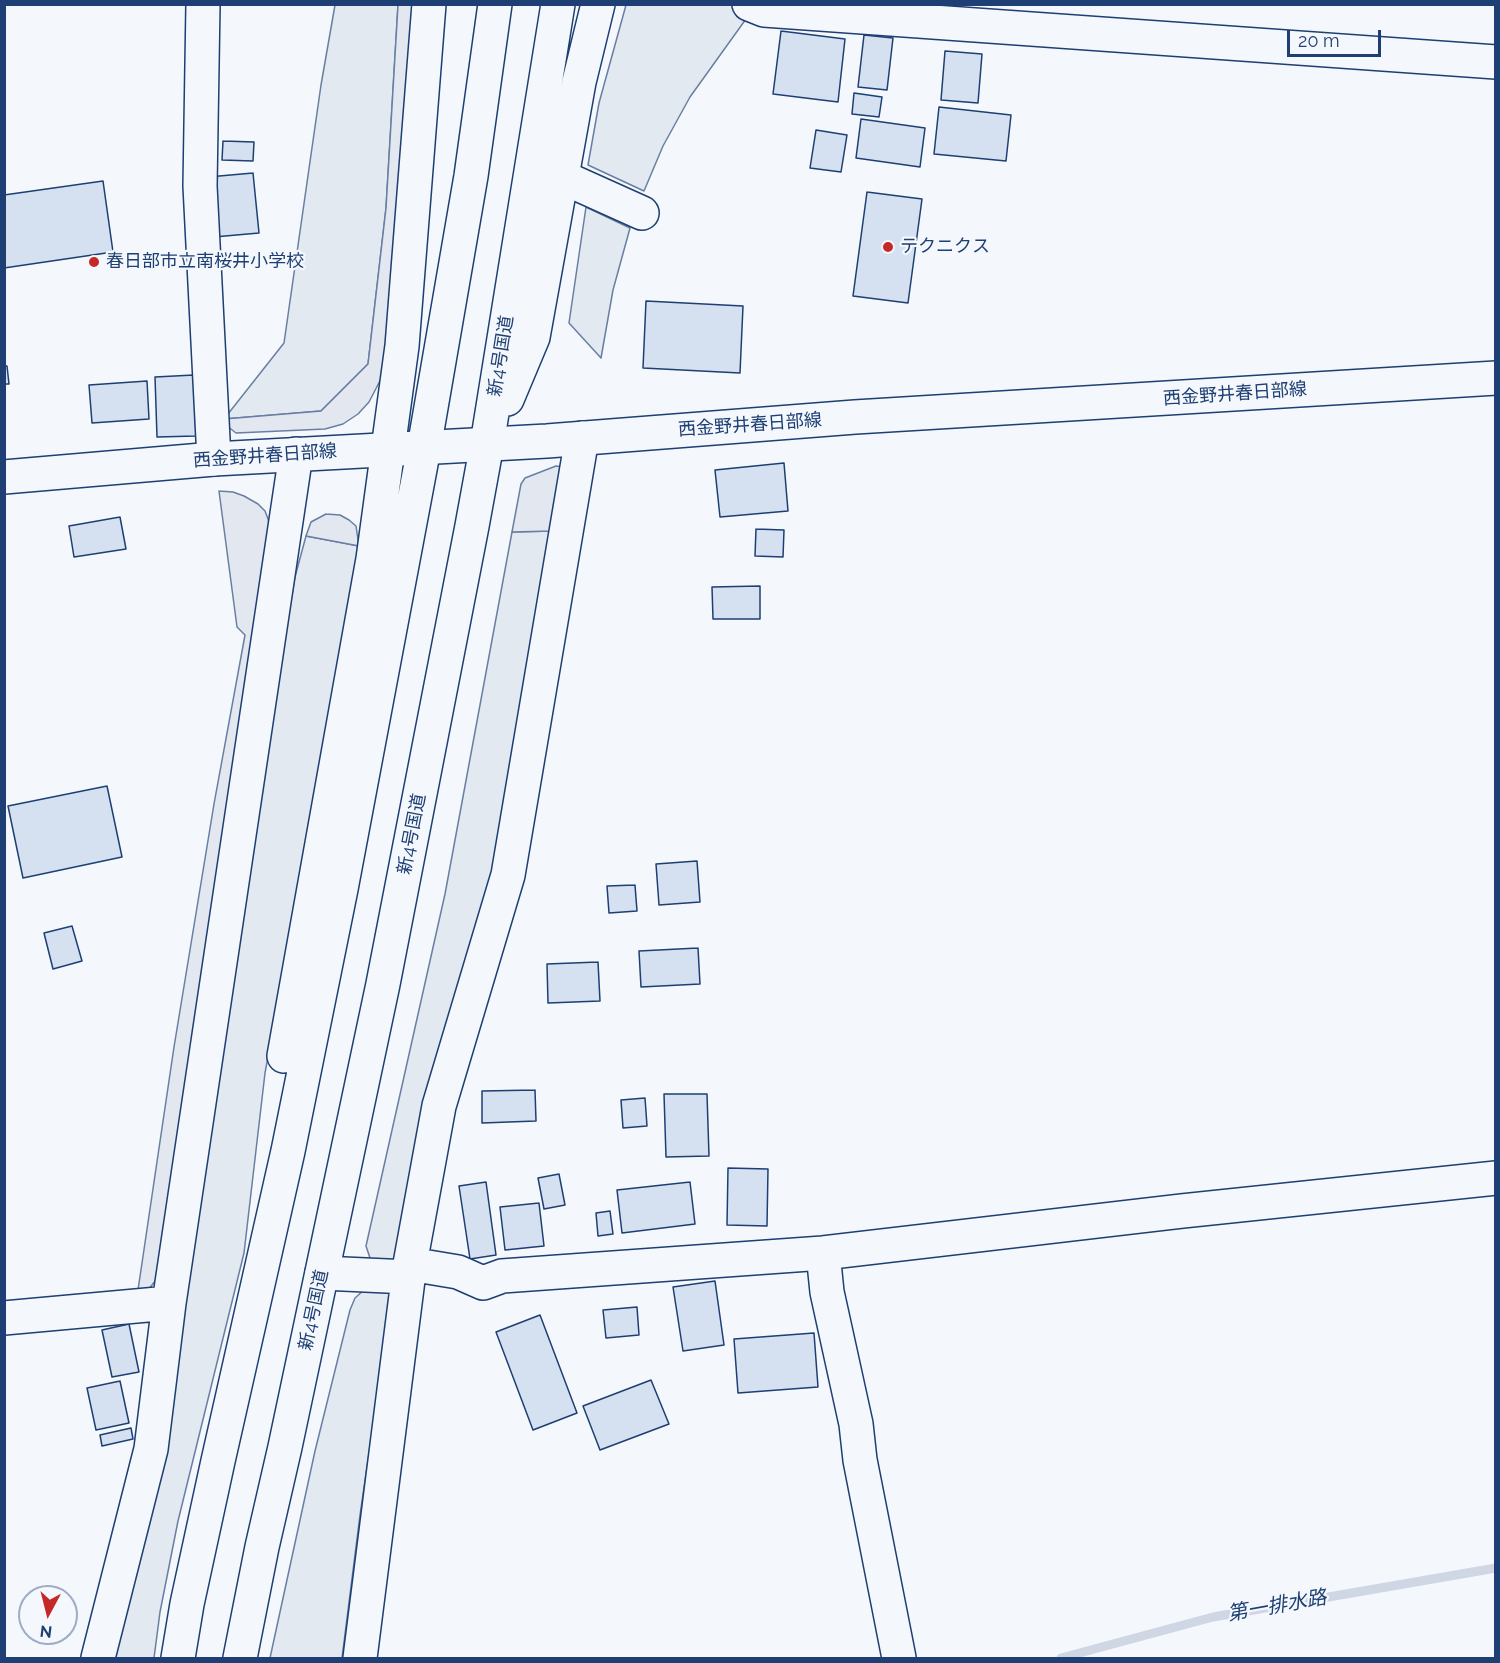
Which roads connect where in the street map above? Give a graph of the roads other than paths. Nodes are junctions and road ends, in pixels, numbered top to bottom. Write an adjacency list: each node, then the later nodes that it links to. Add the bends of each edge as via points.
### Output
1 (203, 4): 16 (main road, via 200,186)
2 (429, 4): 14 (main road, via 402,346)
3 (495, 4): 13 (main road, via 471,176)
4 (558, 4): 12 (main road, 新4号国道)
5 (598, 4): 8 (main road)
6 (749, 4): 7 (main road, via 764,10)
7 (1496, 62)
8 (562, 177): 9 (main road); 12 (main road, via 533,337)
9 (642, 213)
10 (1496, 378): 11 (main road, 西金野井春日部線, via 855,417)
11 (582, 438): 12 (main road, 西金野井春日部線); 21 (main road, via 508,875 438,1106)
12 (487, 444): 13 (main road, 西金野井春日部線); 22 (main road, 新4号国道, via 386,972)
13 (424, 448): 14 (main road, 西金野井春日部線); 19 (main road, via 341,889)
14 (388, 449): 15 (main road, 西金野井春日部線); 19 (main road, via 373,559 278,1091)
15 (296, 454): 16 (main road, 西金野井春日部線); 23 (main road)
16 (214, 459): 17 (main road, 西金野井春日部線)
17 (4, 477)
18 (1496, 1178): 20 (main road)
19 (270, 1237): 26 (main road, via 215,1472)
20 (823, 1253): 21 (main road, via 502,1276 483,1283 458,1272); 29 (main road, via 827,1292 856,1424)
21 (409, 1270): 22 (main road); 28 (main road)
22 (322, 1273): 27 (main road, 新4号国道)
23 (169, 1303): 24 (main road); 25 (main road, via 151,1449)
24 (4, 1318)
25 (98, 1659)
26 (178, 1659)
27 (240, 1659)
28 (360, 1659)
29 (899, 1659)

